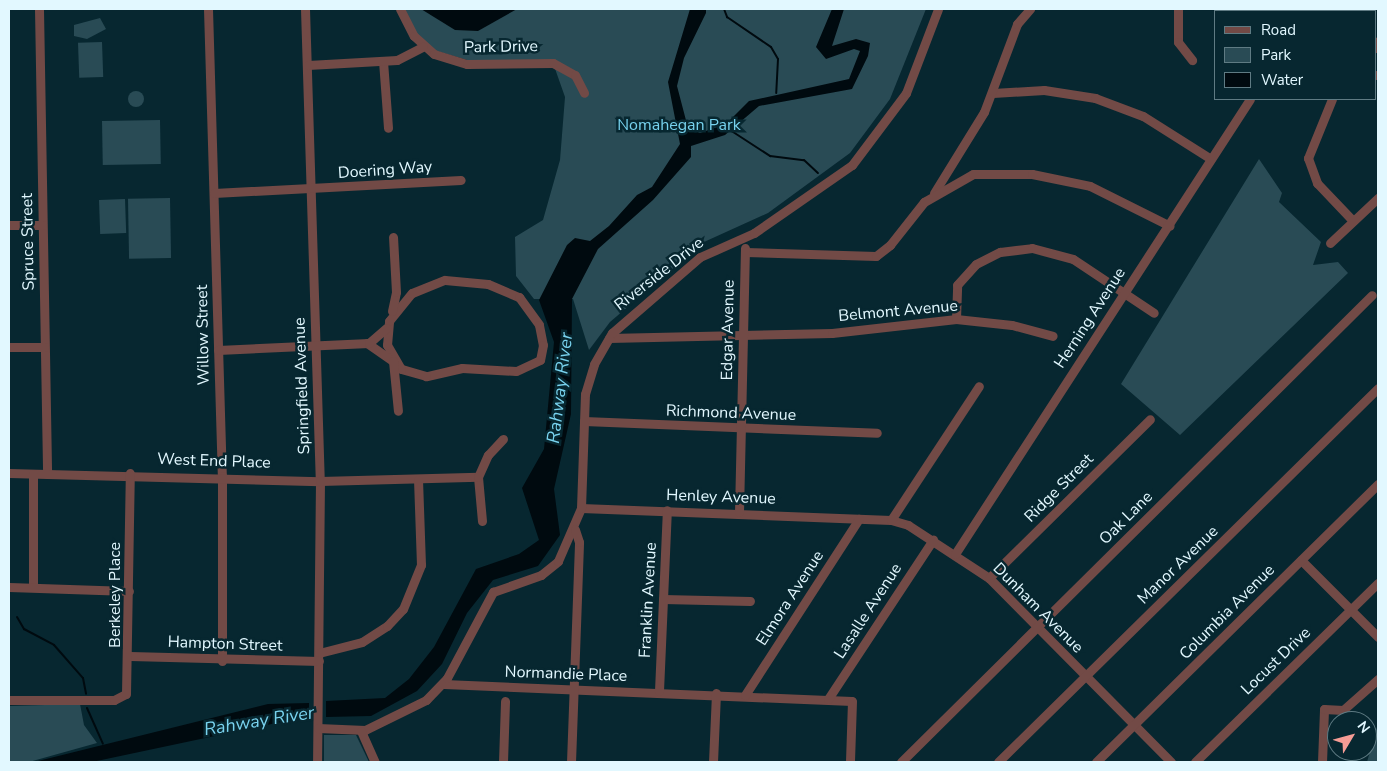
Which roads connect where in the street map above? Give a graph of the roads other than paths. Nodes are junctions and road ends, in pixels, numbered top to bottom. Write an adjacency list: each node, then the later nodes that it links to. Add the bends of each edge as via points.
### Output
1 (38, 9): 25 (street, Spruce Street)
2 (208, 9): 20 (street, Willow Street)
3 (305, 9): 11 (street, Springfield Avenue)
4 (400, 9): 8 (street)
5 (938, 9): 28 (street, Riverside Drive, via 906,93 864,152 821,190)
6 (1030, 9): 13 (street, via 1017,24)
7 (1178, 9): 9 (street, via 1178,42)
8 (423, 47): 10 (street, via 405,57); 12 (street, Park Drive, via 467,64 553,63 575,75)
9 (1192, 60)
10 (383, 61): 11 (street); 16 (street)
11 (308, 66): 19 (street, Springfield Avenue)
12 (584, 93)
13 (993, 93): 17 (street, via 1044,90 1095,98 1143,116); 21 (street)
14 (1249, 100): 17 (street, Herning Avenue)
15 (1332, 100): 23 (street, via 1309,149 1310,165 1317,182)
16 (388, 128)
17 (1211, 159): 26 (street, Herning Avenue)
18 (461, 180): 19 (street, Doering Way)
19 (312, 190): 20 (street, Doering Way); 41 (street, Springfield Avenue)
20 (214, 193): 43 (street, Willow Street)
21 (933, 195): 26 (street, via 973,174 1032,174 1100,190); 30 (street, via 890,245 869,258)
22 (1378, 198): 23 (street)
23 (1353, 221): 29 (street)
24 (9, 225): 25 (street)
25 (42, 226): 40 (street, Spruce Street)
26 (1170, 226): 31 (street, Herning Avenue)
27 (393, 237): 35 (street, via 396,292)
28 (744, 239): 30 (street, Edgar Avenue); 38 (street, Riverside Drive, via 700,256 635,309)
29 (1330, 243)
30 (745, 252): 36 (street, Edgar Avenue)
31 (1125, 293): 33 (street); 34 (street, via 1064,255 1015,249 987,257 962,277 955,294); 70 (street, Herning Avenue)
32 (1372, 295): 80 (street, Oak Lane)
33 (1154, 313)
34 (956, 319): 36 (street, Belmont Avenue, via 832,333); 37 (street, Belmont Avenue, via 1012,325)
35 (386, 328): 39 (street, via 378,339); 44 (street); 44 (street, via 401,303 424,286 445,280 479,282 505,289 525,302 539,325 543,345 540,360 522,370 462,368 426,376 401,370)
36 (743, 336): 38 (street, Belmont Avenue); 50 (street, Edgar Avenue)
37 (1053, 336)
38 (609, 338): 49 (street, Riverside Drive, via 589,378)
39 (366, 343): 41 (street); 44 (street)
40 (44, 346): 42 (street); 56 (street, Spruce Street)
41 (316, 346): 43 (street); 60 (street, Springfield Avenue)
42 (9, 347)
43 (218, 350): 57 (street, Willow Street)
44 (393, 361): 47 (street)
45 (979, 386): 66 (street)
46 (1378, 388): 85 (street, Manor Avenue)
47 (398, 411)
48 (1150, 418): 72 (street, Ridge Street)
49 (584, 421): 50 (street, Richmond Avenue); 62 (street, Riverside Drive)
50 (741, 428): 51 (street, Richmond Avenue); 64 (street, Edgar Avenue)
51 (877, 433)
52 (504, 439): 58 (street, via 488,455)
53 (9, 473): 55 (street, West End Place)
54 (130, 473): 56 (street, West End Place); 57 (street, West End Place); 76 (street, Berkeley Place)
55 (33, 474): 56 (street, West End Place); 75 (street)
56 (46, 474)
57 (222, 476): 60 (street, West End Place); 84 (street, Willow Street)
58 (478, 477): 59 (street, West End Place); 67 (street)
59 (418, 480): 60 (street, West End Place); 83 (street, Hampton Street, via 421,565 402,609 387,626 362,642)
60 (320, 481): 83 (street, Springfield Avenue)
61 (1378, 484): 71 (street, Columbia Avenue)
62 (581, 508): 63 (street, Henley Avenue); 68 (street, Riverside Drive)
63 (667, 510): 64 (street, Henley Avenue); 77 (street, Franklin Avenue)
64 (739, 512): 65 (street, Henley Avenue)
65 (859, 518): 66 (street, Dunham Avenue); 91 (street, Elmora Avenue)
66 (891, 520): 69 (street, Dunham Avenue)
67 (482, 521)
68 (575, 530): 87 (street, Riverside Drive, via 551,568 500,587 488,597); 88 (street, via 580,542)
69 (932, 540): 70 (street, Dunham Avenue); 92 (street, Lasalle Avenue)
70 (955, 554): 72 (street, Dunham Avenue)
71 (1301, 560): 79 (street); 95 (street, Columbia Avenue)
72 (989, 578): 80 (street, Dunham Avenue)
73 (1378, 583): 79 (street, Locust Drive)
74 (9, 587): 75 (street)
75 (33, 587): 76 (street)
76 (129, 591): 82 (street, Berkeley Place)
77 (663, 599): 78 (street); 89 (street, Franklin Avenue)
78 (750, 602)
79 (1350, 610): 81 (street); 108 (street, Locust Drive)
80 (1038, 627): 85 (street, Dunham Avenue); 104 (street, Oak Lane)
81 (1378, 637)
82 (130, 656): 84 (street, Hampton Street); 93 (street, Berkeley Place, via 126,694 105,700)
83 (319, 657): 84 (street, Hampton Street); 96 (street, Springfield Avenue)
84 (222, 661)
85 (1085, 676): 95 (street, Dunham Avenue); 105 (street, Manor Avenue)
86 (1378, 679): 109 (street, via 1343,710 1324,709)
87 (444, 684): 88 (street, Normandie Place); 97 (street, via 426,700)
88 (572, 689): 89 (street, Normandie Place); 101 (street)
89 (659, 691): 90 (street, Normandie Place)
90 (716, 693): 91 (street, Normandie Place); 102 (street)
91 (745, 695): 92 (street, Normandie Place)
92 (828, 699): 103 (street, Normandie Place, via 852,701)
93 (9, 700)
94 (506, 701): 100 (street)
95 (1134, 725): 106 (street, Columbia Avenue); 107 (street, Dunham Avenue)
96 (318, 728): 97 (street); 98 (street, Springfield Avenue)
97 (360, 731): 99 (street)
98 (317, 762)
99 (374, 762)
100 (503, 762)
101 (571, 762)
102 (713, 762)
103 (850, 762)
104 (901, 762)
105 (998, 762)
106 (1096, 762)
107 (1171, 762)
108 (1195, 762)
109 (1322, 762)

